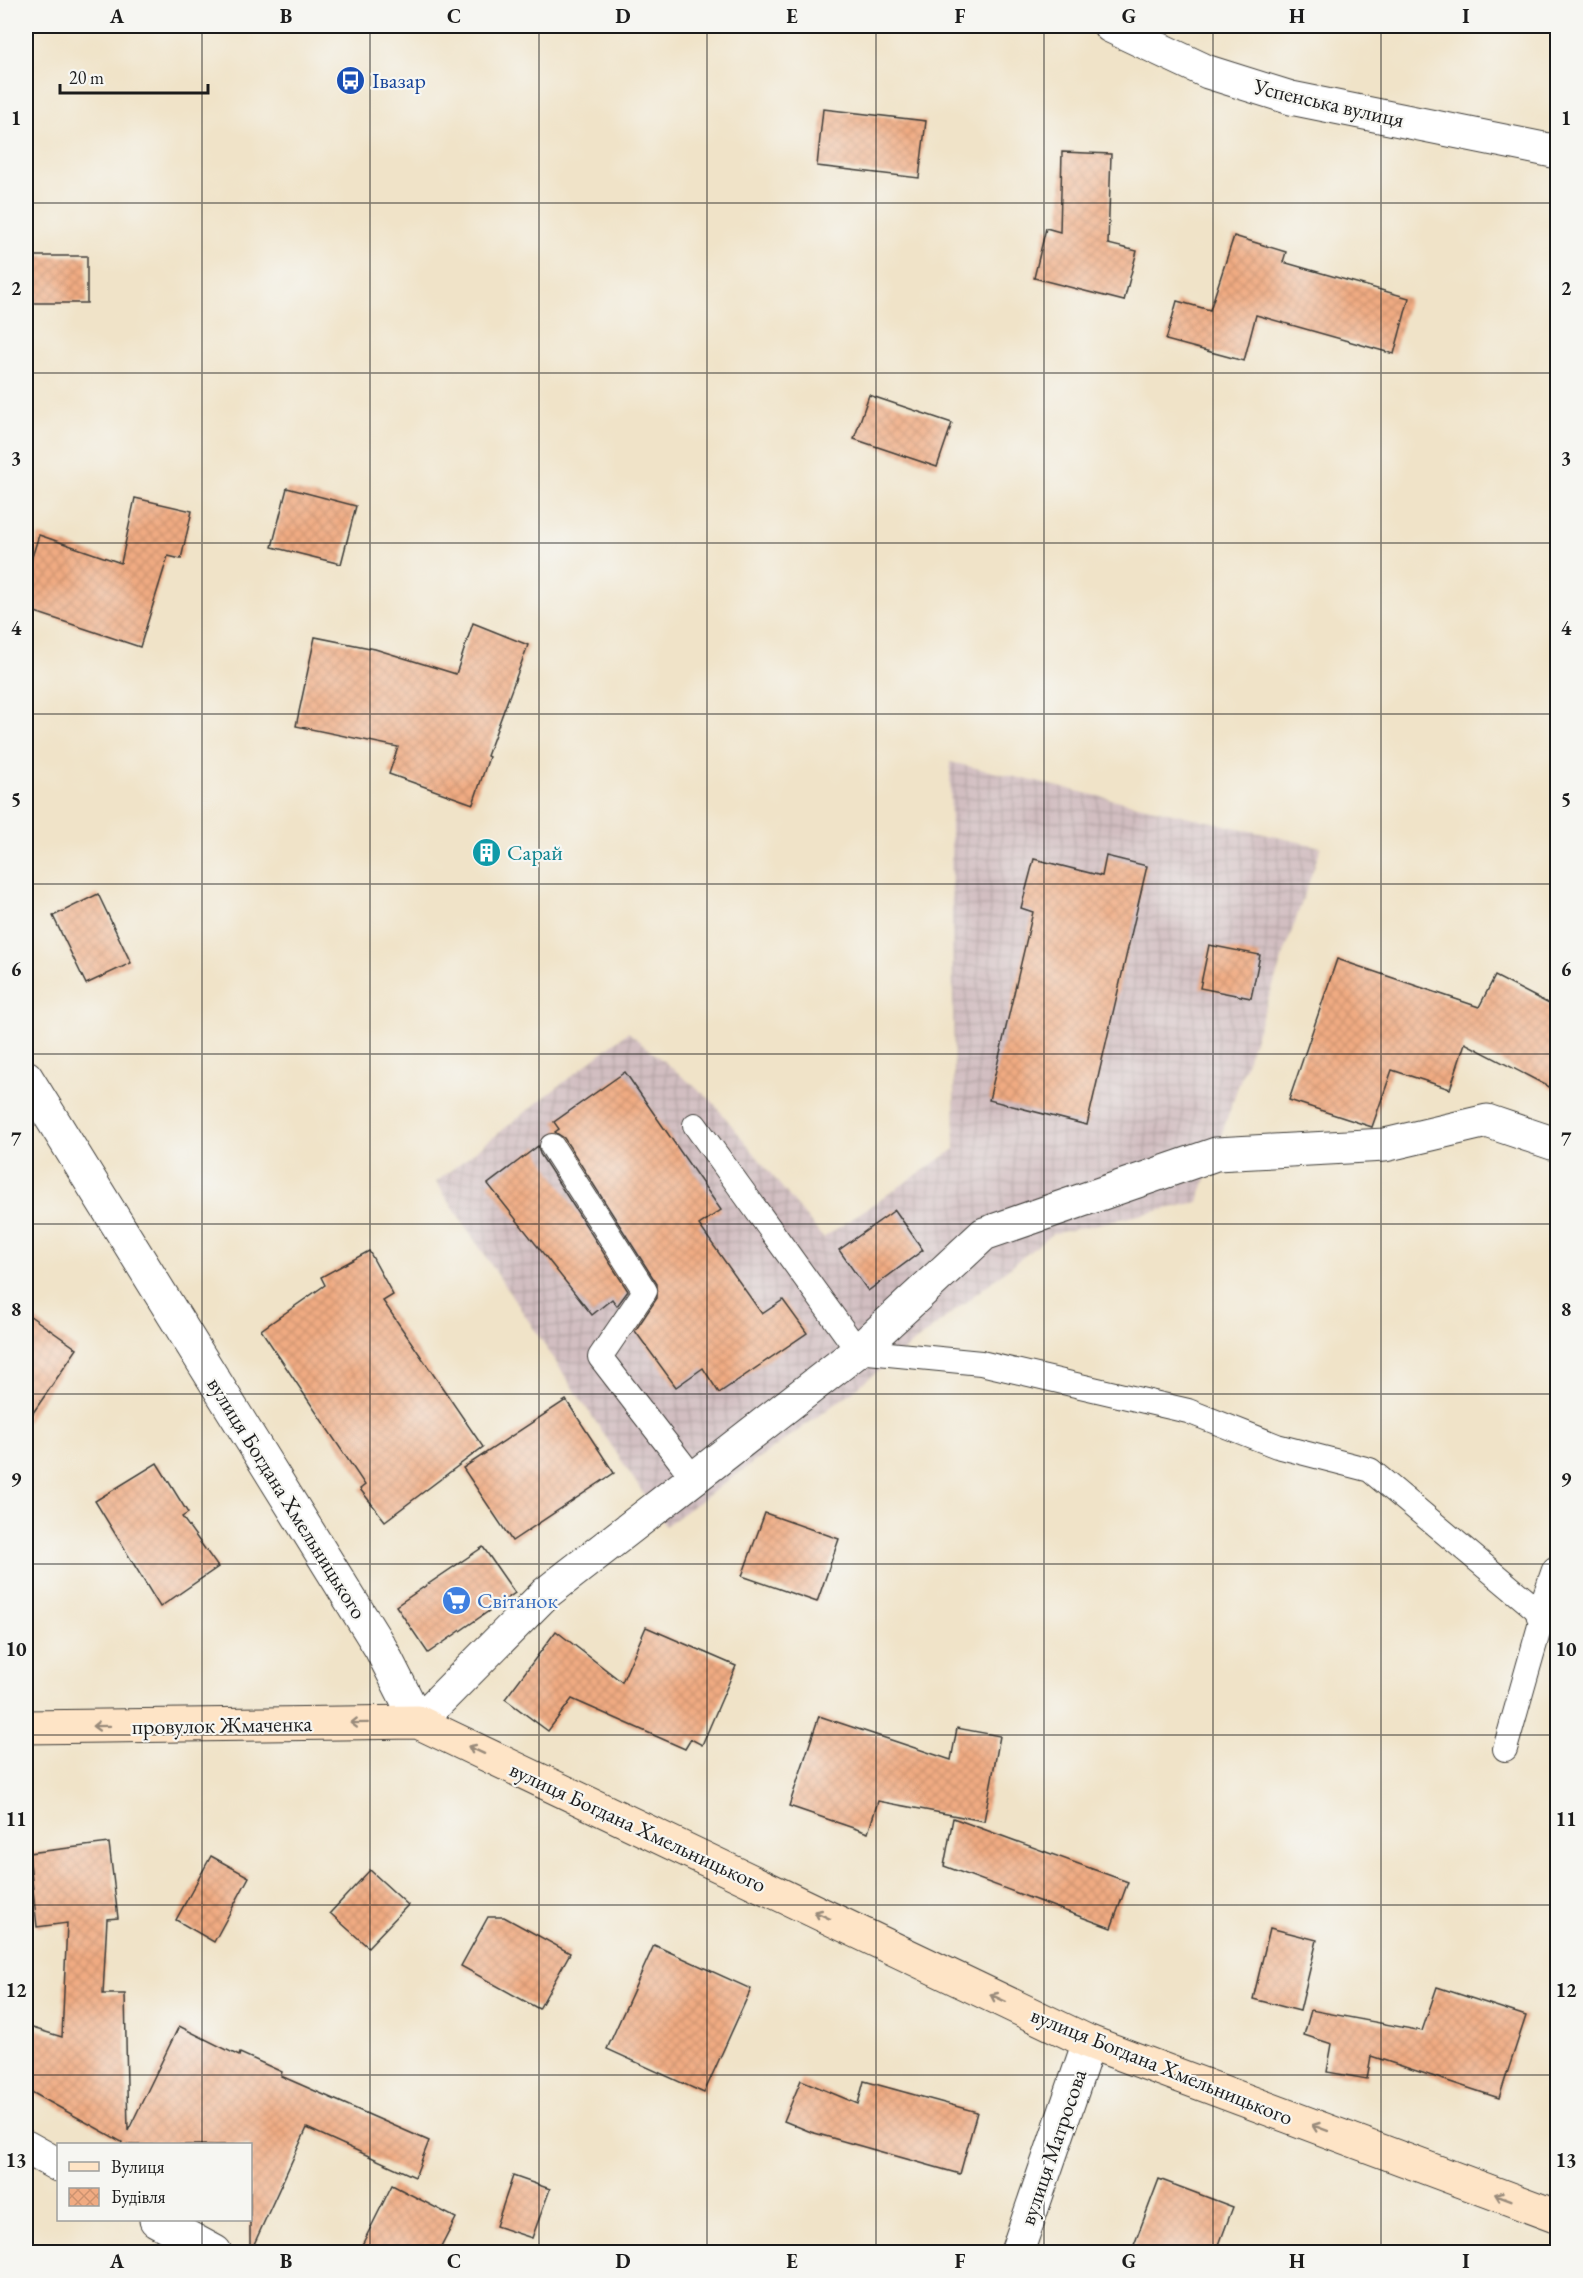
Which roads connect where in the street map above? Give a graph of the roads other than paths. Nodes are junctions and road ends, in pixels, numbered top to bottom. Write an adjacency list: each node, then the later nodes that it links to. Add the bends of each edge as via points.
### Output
1 (1110, 26): 2 (street, Успенська вулиця, via 1208,72 1291,98)
2 (1557, 152)
3 (29, 1089): 11 (street, вулиця Богдана Хмельницького, via 381,1649)
4 (695, 1125): 7 (lane)
5 (1557, 1145): 7 (street, via 1488,1121 1385,1145 1216,1154 984,1234)
6 (552, 1146): 8 (lane, via 645,1290 600,1357)
7 (858, 1351): 8 (street); 10 (lane, via 981,1363 1188,1411 1277,1446 1370,1470)
8 (694, 1479): 11 (street, via 546,1593)
9 (1557, 1572): 10 (street)
10 (1543, 1615): 13 (lane)
11 (418, 1722): 12 (street, провулок Жмаченка, one-way to 12); 14 (street, вулиця Богдана Хмельницького, one-way to 11)
12 (26, 1727)
13 (1505, 1749)
14 (1089, 2042): 17 (street, вулиця Богдана Хмельницького, one-way to 14); 20 (street, вулиця Матросова)
15 (26, 2147): 16 (street)
16 (57, 2164)
17 (1557, 2217)
18 (158, 2221): 19 (street)
19 (215, 2253)
20 (1017, 2253)

